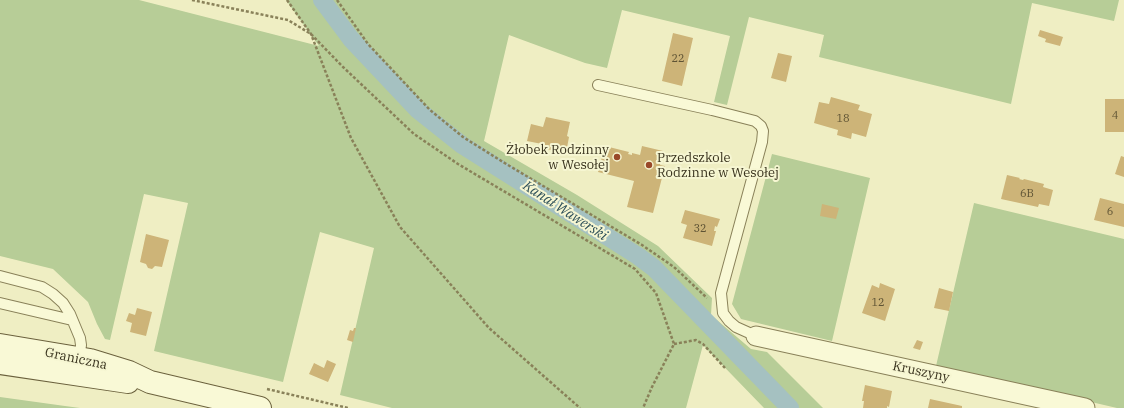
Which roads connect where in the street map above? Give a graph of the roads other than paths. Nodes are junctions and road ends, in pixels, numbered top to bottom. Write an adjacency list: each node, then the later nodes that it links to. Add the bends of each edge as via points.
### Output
1 (598, 85): 5 (lane, via 755,121 761,126 764,131 762,142 721,293 723,313 736,328)
2 (0, 276): 4 (lane, via 48,290 62,303)
3 (0, 303): 4 (lane)
4 (72, 320): 8 (lane, via 81,345)
5 (756, 336): 10 (street, Kruszyny)
6 (0, 345): 8 (street, Graniczna)
7 (0, 364): 8 (street, Graniczna)
8 (75, 366): 9 (street, Graniczna, via 122,381 150,382)
9 (260, 408)
10 (1085, 408)

